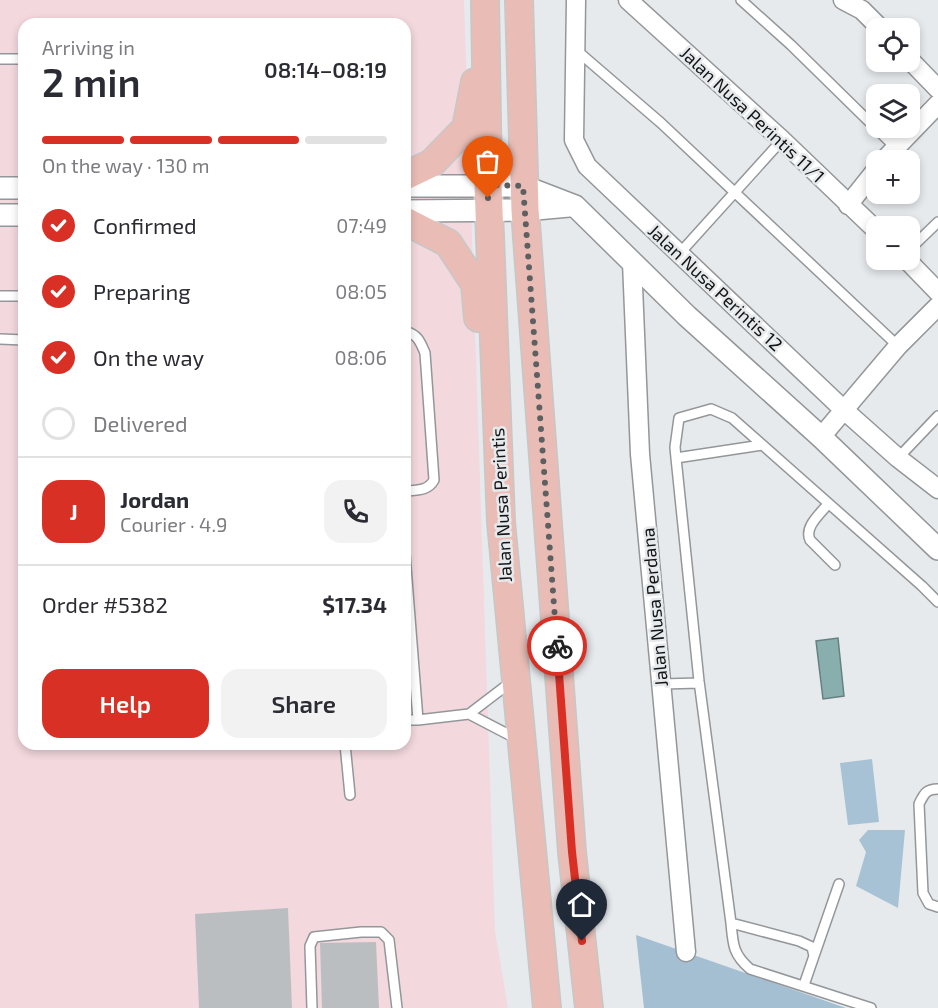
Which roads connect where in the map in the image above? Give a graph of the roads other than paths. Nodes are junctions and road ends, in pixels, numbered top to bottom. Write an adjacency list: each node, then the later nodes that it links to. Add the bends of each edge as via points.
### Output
1 (482, 0): 17 (main road, via 474,91 466,128 432,163); 23 (main road, Jalan Nusa Perintis)
2 (519, 0): 24 (main road)
3 (576, 0): 8 (street)
4 (628, 0): 14 (street, Jalan Nusa Perintis 11/1)
5 (741, 0): 15 (lane, via 791,45)
6 (843, 0): 7 (street)
7 (870, 18)
8 (574, 49): 22 (lane, via 661,123); 33 (street, Jalan Nusa Perintis 12, via 574,140 587,166)
9 (0, 59): 10 (lane)
10 (18, 59)
11 (920, 70): 12 (street)
12 (938, 89)
13 (938, 104): 16 (street)
14 (782, 140): 22 (lane); 25 (street, Jalan Nusa Perintis 11/1)
15 (885, 150)
16 (893, 150)
17 (411, 173)
18 (866, 182): 25 (street)
19 (411, 187): 23 (street)
20 (0, 188): 21 (street)
21 (18, 188)
22 (734, 194): 33 (lane); 43 (lane)
23 (488, 198): 24 (street); 26 (street); 53 (main road, Jalan Nusa Perintis)
24 (524, 198): 34 (street, via 575,206); 77 (main road, via 572,852)
25 (848, 204): 29 (street, Jalan Nusa Perintis 11/1)
26 (411, 210)
27 (0, 215): 28 (street)
28 (18, 215)
29 (866, 221)
30 (938, 222): 32 (lane)
31 (411, 223): 53 (main road, via 447,243 475,284)
32 (920, 239)
33 (679, 254): 44 (street, Jalan Nusa Perintis 12)
34 (632, 261): 46 (street); 60 (street, Jalan Nusa Perdana, via 640,454)
35 (917, 270): 36 (street)
36 (938, 292)
37 (0, 296): 38 (lane)
38 (18, 296)
39 (938, 306): 43 (street)
40 (411, 333): 51 (lane, via 420,339 425,353 434,480 426,489)
41 (0, 339): 42 (lane)
42 (18, 340)
43 (898, 346): 44 (street)
44 (844, 410): 46 (street); 49 (street, Jalan Nusa Perintis 12)
45 (938, 416): 49 (lane)
46 (821, 437): 54 (street)
47 (762, 445): 48 (lane); 48 (lane, via 732,418 711,409 679,418); 52 (lane)
48 (676, 458): 59 (lane)
49 (898, 458): 50 (street, Jalan Nusa Perintis 12)
50 (938, 489)
51 (411, 490)
52 (828, 504): 55 (lane, via 807,535); 56 (lane)
53 (501, 522): 58 (main road, Jalan Nusa Perintis)
54 (938, 549)
55 (835, 565)
56 (938, 603)
57 (411, 631): 63 (lane)
58 (516, 678): 61 (lane); 64 (main road, Jalan Nusa Perintis)
59 (699, 683): 60 (lane); 70 (lane)
60 (662, 684): 71 (street, Jalan Nusa Perdana)
61 (469, 714): 63 (lane); 64 (lane)
62 (411, 720): 63 (lane)
63 (418, 720)
64 (522, 741): 76 (main road, Jalan Nusa Perintis)
65 (346, 750): 67 (lane)
66 (938, 789): 69 (lane, via 924,793 919,804 923,893 929,904)
67 (350, 795)
68 (839, 884): 72 (lane)
69 (938, 907)
70 (731, 923): 72 (lane, via 799,941 812,948); 73 (lane, via 739,960 750,969)
71 (686, 952)
72 (814, 956): 73 (lane)
73 (804, 985): 78 (lane)
74 (312, 1008): 75 (lane, via 310,946 314,937 381,932 389,940)
75 (397, 1008)
76 (547, 1008)
77 (589, 1008)
78 (871, 1008)

